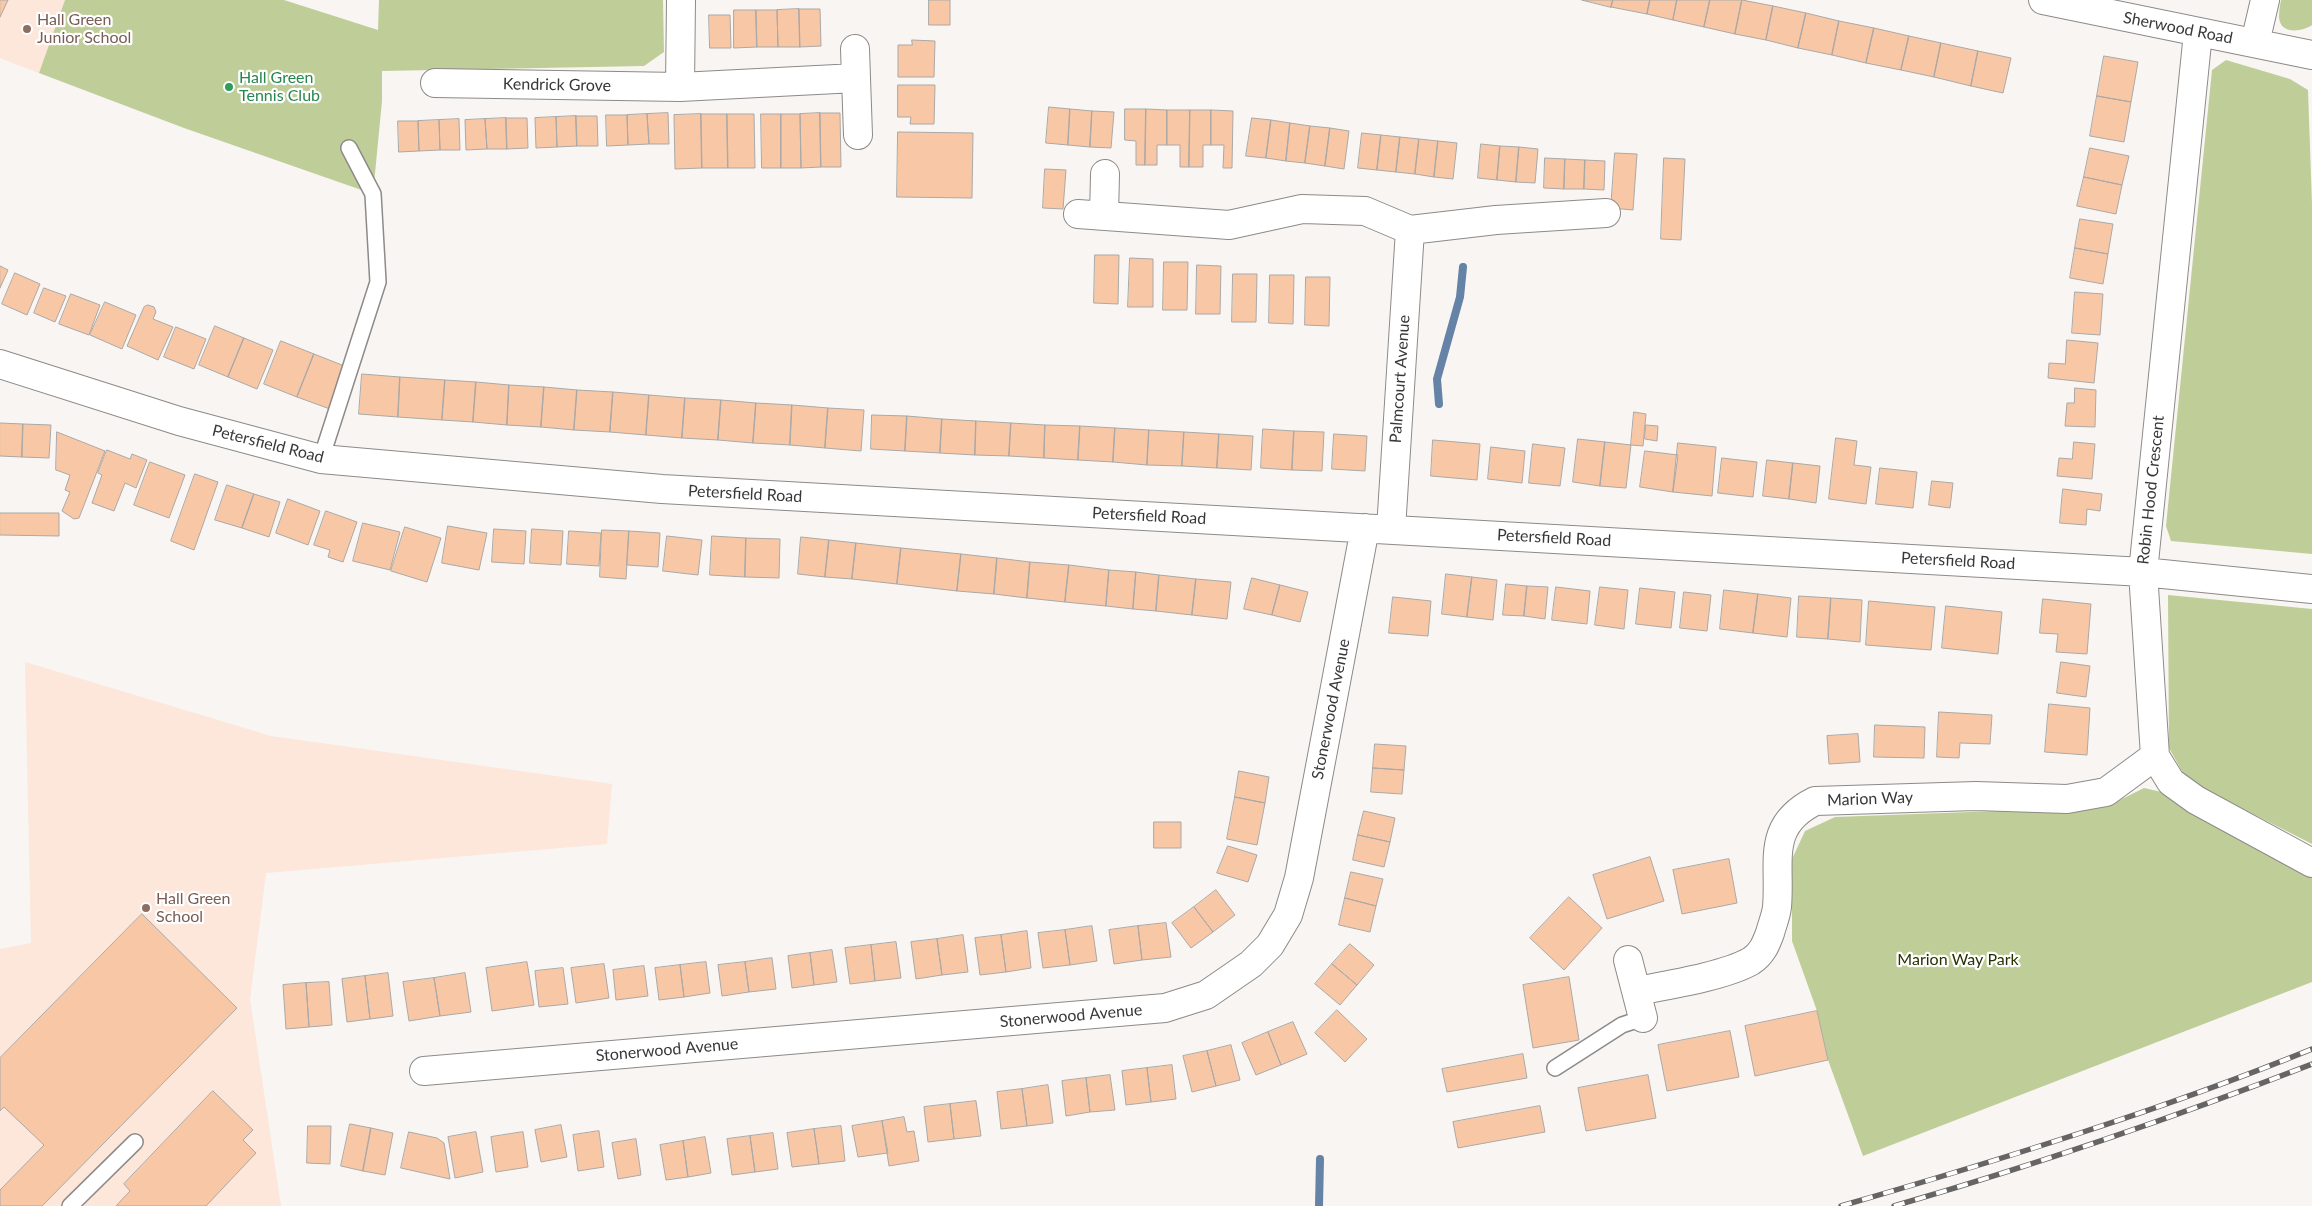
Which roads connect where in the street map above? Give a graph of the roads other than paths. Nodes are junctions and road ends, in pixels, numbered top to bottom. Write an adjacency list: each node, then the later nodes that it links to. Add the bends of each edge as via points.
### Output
1 (681, 0): 10 (street)
2 (2044, 0): 4 (street, Sherwood Road)
3 (2265, 0): 5 (street)
4 (2198, 33): 5 (street, Sherwood Road); 19 (street, Robin Hood Crescent)
5 (2255, 43): 7 (street, Sherwood Road)
6 (855, 49): 8 (street)
7 (2312, 55)
8 (856, 78): 10 (street, Kendrick Grove); 11 (street)
9 (434, 83): 10 (street, Kendrick Grove)
10 (680, 87)
11 (858, 135)
12 (349, 148): 17 (lane, via 373,194 378,282)
13 (1105, 174): 15 (street, via 1091,215 1229,225 1302,209 1365,211)
14 (1606, 213): 15 (street, via 1496,220)
15 (1410, 230): 18 (street, Palmcourt Avenue)
16 (0, 364): 17 (street, Petersfield Road, via 180,421)
17 (321, 459): 18 (street, Petersfield Road, via 662,489)
18 (1378, 528): 19 (street, Petersfield Road); 27 (street, Stonerwood Avenue, via 1288,915 1270,945 1251,964 1206,995 1165,1008)
19 (2142, 572): 20 (street, Petersfield Road); 21 (street, Robin Hood Crescent)
20 (2312, 588)
21 (2154, 756): 22 (street, Robin Hood Crescent, via 2171,782 2196,800); 24 (street, Marion Way, via 2106,792 2067,799 1976,796 1815,801 1796,812 1782,832 1778,843 1777,909 1766,944 1759,954 1731,969)
22 (2312, 863)
23 (1628, 960): 24 (street)
24 (1637, 991): 25 (street)
25 (1642, 1018): 26 (lane, via 1622,1025)
26 (1555, 1068)
27 (424, 1071)
28 (135, 1142): 29 (lane)
29 (70, 1206)

